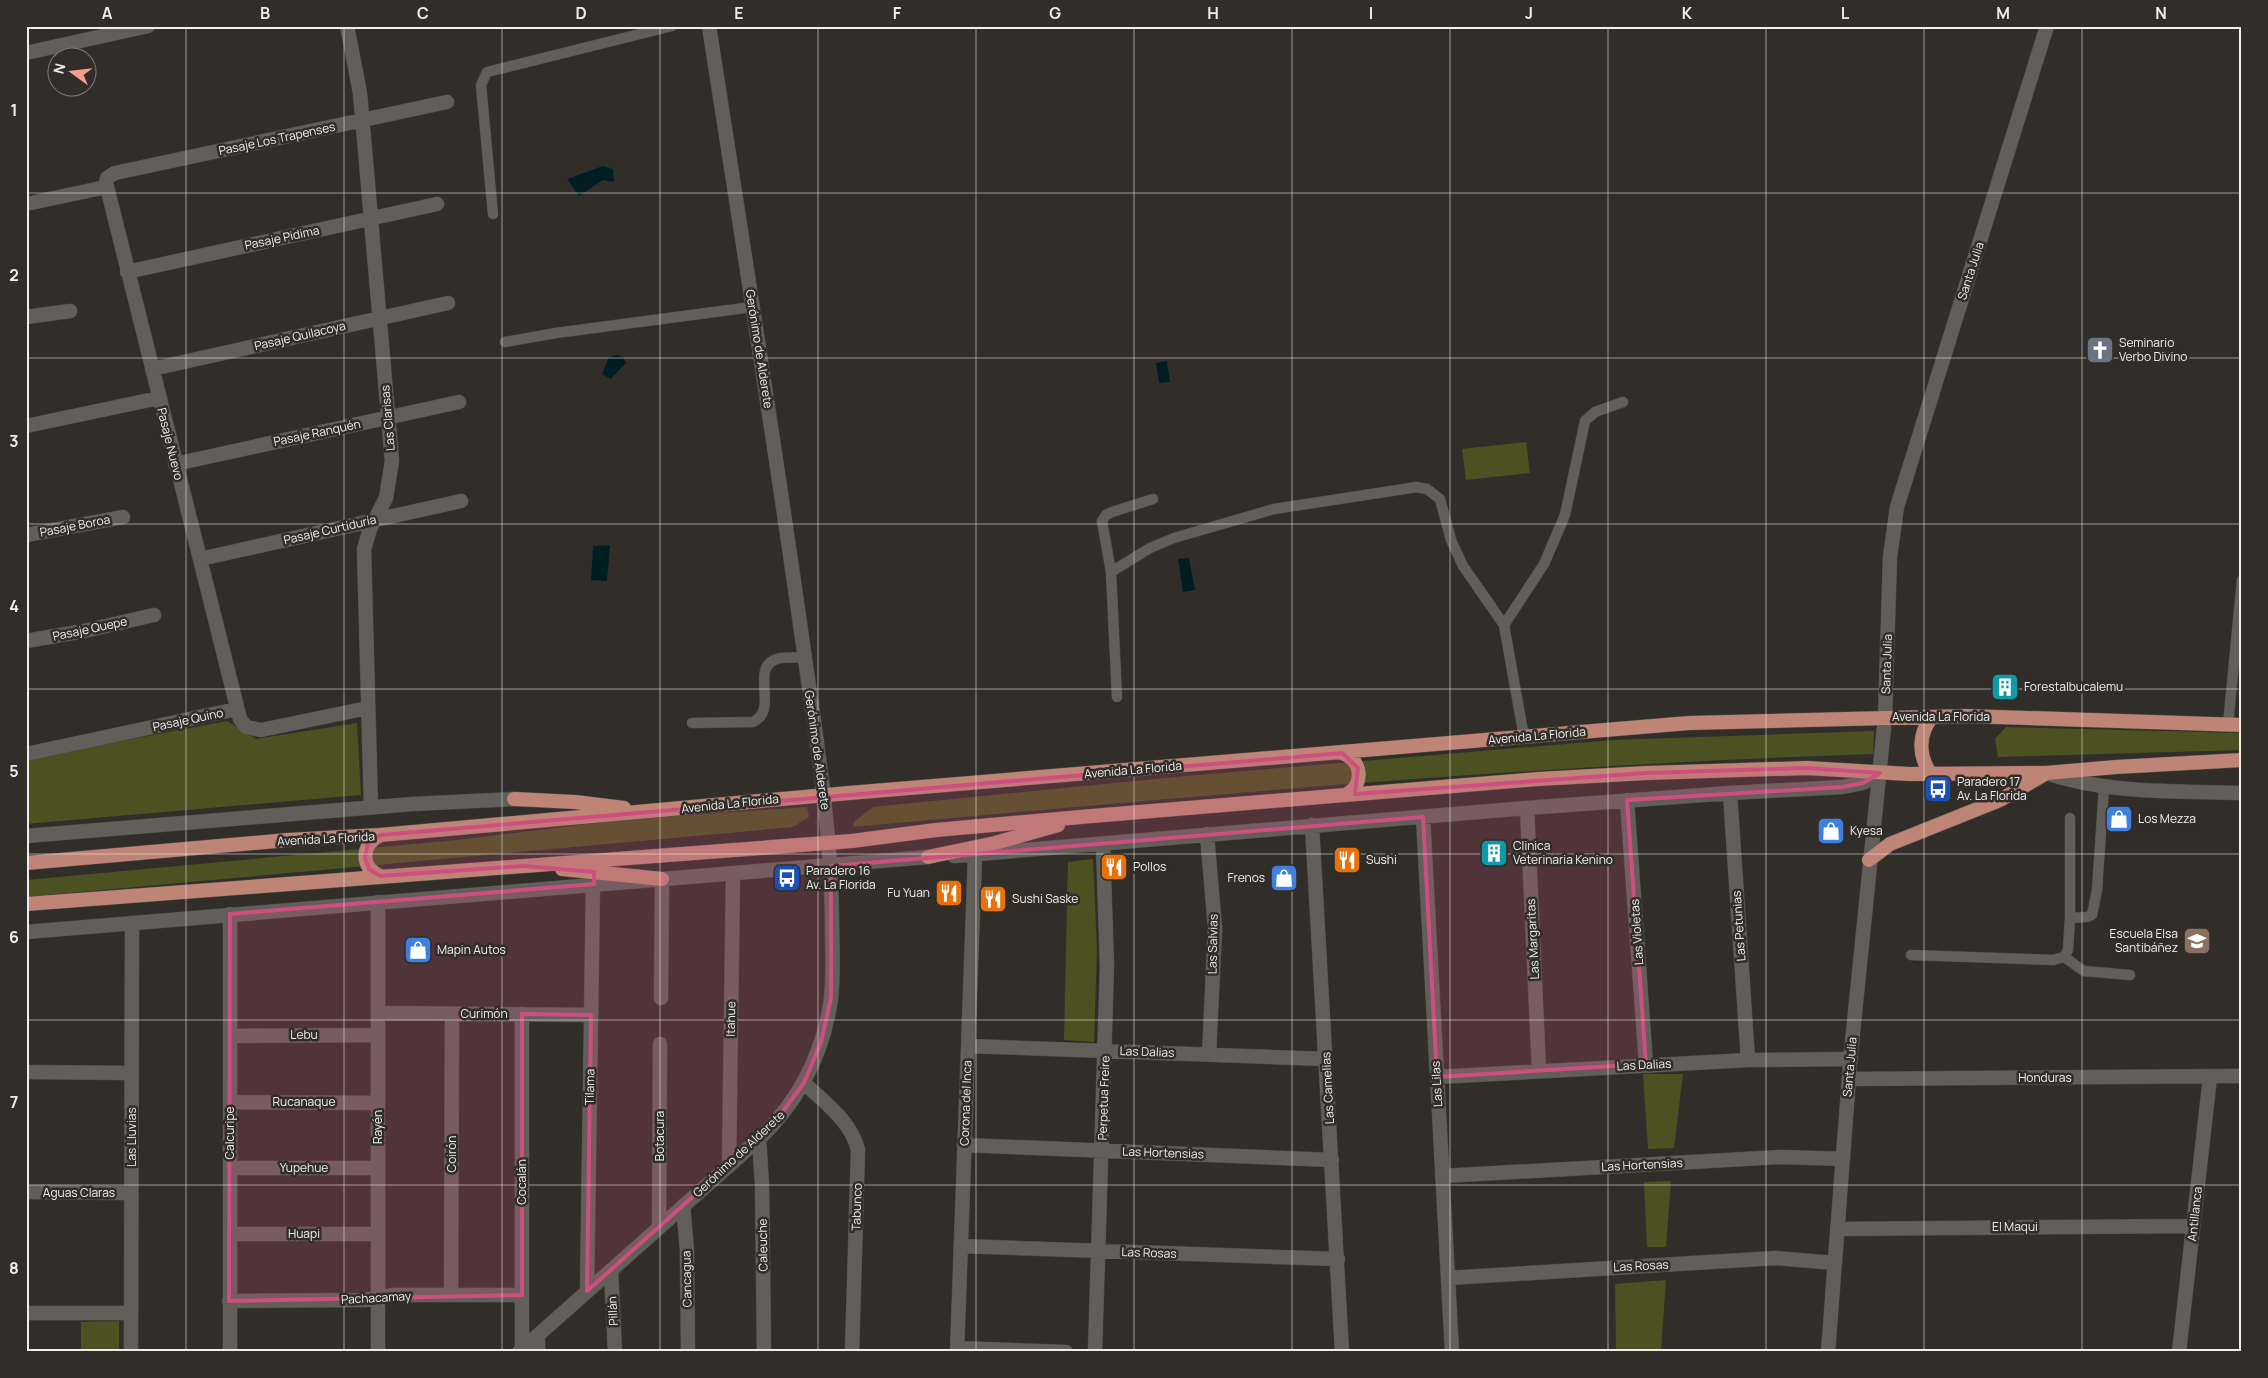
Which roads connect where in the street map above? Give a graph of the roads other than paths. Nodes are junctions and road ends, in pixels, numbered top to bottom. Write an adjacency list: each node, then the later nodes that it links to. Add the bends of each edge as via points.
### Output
1 (148, 26): 6 (street)
2 (347, 26): 8 (street, Las Clarisas)
3 (672, 26): 12 (lane, via 487,72 481,85)
4 (709, 26): 16 (street, Gerónimo de Alderete)
5 (2047, 26): 43 (street, Santa Julia, via 1897,507 1890,557)
6 (26, 53)
7 (447, 102): 8 (street, Pasaje Los Trapenses)
8 (362, 120): 9 (street, Pasaje Los Trapenses, via 115,173); 13 (street, Las Clarisas)
9 (107, 183): 10 (street, Pasaje Los Trapenses); 14 (street, Pasaje Nuevo)
10 (26, 204)
11 (437, 204): 13 (street, Pasaje Pidima)
12 (493, 214)
13 (371, 219): 14 (street, Pasaje Pidima); 19 (street, Las Clarisas)
14 (127, 272): 21 (street, Pasaje Nuevo)
15 (448, 303): 19 (street, Pasaje Quilacoya)
16 (752, 307): 20 (lane, via 556,332); 39 (street, Gerónimo de Alderete)
17 (70, 311): 18 (street)
18 (26, 317)
19 (379, 318): 21 (street, Pasaje Quilacoya); 25 (street, Las Clarisas)
20 (505, 342)
21 (152, 369): 22 (street, Pasaje Nuevo)
22 (159, 398): 26 (street); 27 (street, Pasaje Nuevo)
23 (459, 402): 25 (street, Pasaje Ranquén)
24 (1623, 402): 37 (lane, via 1595,412 1585,421 1565,515 1544,564)
25 (388, 417): 27 (street, Pasaje Ranquén); 31 (street, Las Clarisas, via 391,475 386,498)
26 (26, 426)
27 (175, 464): 33 (street, Pasaje Nuevo)
28 (1153, 499): 34 (lane, via 1112,512 1102,521)
29 (461, 501): 31 (street, Pasaje Curtiduría)
30 (123, 517): 32 (street, Pasaje Boroa)
31 (376, 520): 33 (street, Pasaje Curtiduría); 41 (street, Las Clarisas, via 364,549)
32 (26, 536)
33 (200, 560): 42 (street, Pasaje Nuevo)
34 (1111, 572): 37 (lane, via 1150,548 1174,538 1265,512 1416,487 1427,489 1440,499 1451,540 1463,566); 40 (lane)
35 (2242, 580): 46 (lane)
36 (154, 615): 38 (street, Pasaje Quepe)
37 (1504, 625): 47 (lane)
38 (26, 641)
39 (805, 658): 45 (lane, via 782,658 769,665 764,676 765,708 753,722); 57 (street, Gerónimo de Alderete)
40 (1117, 697)
41 (368, 708): 42 (street, Pasaje Quino, via 261,730 242,724); 61 (street, Las Clarisas)
42 (237, 709): 49 (street, Pasaje Quino)
43 (1885, 717): 44 (main road, Avenida La Florida); 47 (main road, Avenida La Florida, via 1689,723); 51 (street, Santa Julia)
44 (1932, 717): 46 (main road, Avenida La Florida); 52 (main road, via 1921,742 1923,759)
45 (692, 723)
46 (2235, 725)
47 (1524, 737): 48 (main road, Avenida La Florida)
48 (1342, 753): 57 (main road, Avenida La Florida); 58 (main road, via 1355,762 1359,774 1356,787)
49 (26, 754)
50 (2242, 760): 53 (main road)
51 (1880, 772): 52 (main road); 55 (street, via 1862,783 1843,787); 58 (main road, via 1807,768 1646,773); 75 (street, Santa Julia)
52 (1931, 774): 53 (main road)
53 (2046, 774): 54 (street); 75 (main road, via 2000,800 1890,844)
54 (2104, 788): 56 (street); 86 (lane, via 2097,890 2092,915)
55 (1730, 793): 60 (street); 105 (street, Las Petunias)
56 (2242, 793)
57 (824, 795): 63 (main road, Avenida La Florida); 71 (street, Gerónimo de Alderete)
58 (1346, 795): 64 (main road)
59 (514, 799): 61 (street); 63 (main road, via 576,802)
60 (1627, 800): 62 (street); 106 (street, Las Violetas)
61 (371, 807): 70 (street)
62 (1527, 808): 65 (street); 107 (street, Las Margaritas)
63 (650, 812): 69 (main road, Avenida La Florida)
64 (1092, 816): 71 (main road); 74 (main road)
65 (1423, 817): 67 (street); 111 (street, Las Lilas)
66 (2070, 818): 86 (lane)
67 (1312, 825): 68 (street); 103 (street, Las Camelias)
68 (1207, 834): 72 (street); 102 (street, Las Salvias, via 1215,928)
69 (380, 835): 76 (main road, Avenida La Florida); 80 (main road, via 368,844 365,858 370,869)
70 (26, 836)
71 (829, 843): 77 (main road); 78 (street, Gerónimo de Alderete)
72 (1103, 844): 73 (street); 101 (street, Perpetua Freire, via 1107,911)
73 (975, 855): 74 (street); 100 (street, Corona del Inca)
74 (928, 858): 78 (street)
75 (1869, 860): 104 (street, Santa Julia)
76 (26, 863)
77 (524, 866): 80 (main road); 81 (main road)
78 (831, 866): 79 (street); 114 (street, Gerónimo de Alderete, via 831,998 822,1042)
79 (733, 873): 81 (street); 122 (street, Itahue)
80 (380, 876): 84 (main road)
81 (662, 879): 82 (street); 92 (street)
82 (593, 884): 83 (street); 96 (street, Tilama)
83 (378, 902): 85 (street); 93 (street, Rayén)
84 (26, 904)
85 (230, 914): 87 (street); 98 (street, Calcuripe)
86 (2070, 918): 90 (lane, via 2068,950)
87 (132, 923): 88 (street); 109 (street, Las Lluvias)
88 (26, 932)
89 (1911, 955): 90 (lane, via 2053,960)
90 (2064, 957): 91 (lane, via 2084,971)
91 (2130, 975)
92 (661, 998)
93 (378, 1013): 94 (street, Curimón); 97 (street, Rayén)
94 (452, 1014): 95 (street, Curimón); 141 (street, Coirón)
95 (522, 1014): 96 (street, Curimón); 142 (street, Cocalán)
96 (591, 1015): 140 (street, Tilama)
97 (378, 1035): 98 (street, Lebu); 116 (street, Rayén)
98 (230, 1036): 115 (street, Calcuripe)
99 (660, 1044): 130 (street, Botacura)
100 (968, 1046): 101 (street, Las Dalias); 118 (street, Corona del Inca)
101 (1106, 1050): 102 (street, Las Dalias); 119 (street, Perpetua Freire)
102 (1209, 1055): 103 (street, Las Dalias)
103 (1326, 1058): 121 (street, Las Camelias)
104 (1851, 1058): 105 (street, Las Dalias); 113 (street, Santa Julia)
105 (1748, 1060): 106 (street, Las Dalias)
106 (1646, 1064): 107 (street, Las Dalias)
107 (1539, 1070): 111 (street, Las Dalias)
108 (26, 1072): 109 (street)
109 (132, 1072): 127 (street, Las Lluvias)
110 (2242, 1076): 112 (street, Honduras)
111 (1437, 1077): 125 (street, Las Lilas)
112 (2210, 1077): 113 (street, Honduras); 129 (street, Antillanca)
113 (1849, 1078): 120 (street, Santa Julia)
114 (804, 1083): 117 (street, Gerónimo de Alderete, via 784,1113); 157 (street, Tabunco, via 852,1130 858,1150)
115 (230, 1102): 116 (street, Rucanaque); 123 (street, Calcuripe)
116 (378, 1102): 124 (street, Rayén)
117 (759, 1139): 122 (street, Gerónimo de Alderete); 156 (street, Caleuche)
118 (964, 1145): 119 (street, Las Hortensias); 134 (street, Corona del Inca)
119 (1102, 1151): 121 (street, Las Hortensias); 135 (street, Perpetua Freire)
120 (1843, 1159): 125 (street, Las Hortensias, via 1782,1157); 131 (street, Santa Julia)
121 (1332, 1160): 136 (street, Las Camelias)
122 (729, 1166): 128 (street, Gerónimo de Alderete)
123 (230, 1168): 124 (street, Yupehue); 132 (street, Calcuripe)
124 (378, 1168): 133 (street, Rayén)
125 (1442, 1176): 139 (street, Las Lilas)
126 (26, 1192): 127 (street, Aguas Claras)
127 (132, 1193): 146 (street, Las Lluvias)
128 (683, 1206): 130 (street, Gerónimo de Alderete); 155 (street, Cancagua)
129 (2193, 1226): 131 (street, El Maqui); 163 (street, Antillanca)
130 (659, 1227): 138 (street, Gerónimo de Alderete)
131 (1837, 1228): 137 (street, Santa Julia)
132 (230, 1234): 133 (street, Huapi); 144 (street, Calcuripe)
133 (378, 1234): 143 (street, Rayén)
134 (961, 1246): 135 (street, Las Rosas); 149 (street, Corona del Inca)
135 (1099, 1251): 136 (street, Las Rosas); 159 (street, Perpetua Freire)
136 (1338, 1259): 160 (street, Las Camelias)
137 (1835, 1263): 139 (street, Las Rosas, via 1776,1258); 162 (street, Santa Julia)
138 (611, 1270): 140 (street, Gerónimo de Alderete); 154 (street, Pillán)
139 (1448, 1278): 161 (street, Las Lilas)
140 (588, 1291): 147 (street, Gerónimo de Alderete)
141 (452, 1295): 142 (street, Pachacamay); 143 (street, Pachacamay)
142 (522, 1295): 148 (street, Cocalán)
143 (378, 1298): 144 (street, Pachacamay); 152 (street, Rayén)
144 (229, 1301): 151 (street, Calcuripe)
145 (26, 1313): 146 (street)
146 (131, 1313): 150 (street, Las Lluvias)
147 (538, 1335): 148 (street, Gerónimo de Alderete); 153 (street)
148 (520, 1350)
149 (957, 1350): 158 (street)
150 (131, 1352)
151 (230, 1352)
152 (378, 1352)
153 (538, 1352)
154 (615, 1352)
155 (688, 1352)
156 (764, 1352)
157 (852, 1352)
158 (1066, 1352)
159 (1095, 1352)
160 (1342, 1352)
161 (1452, 1352)
162 (1828, 1352)
163 (2179, 1352)

